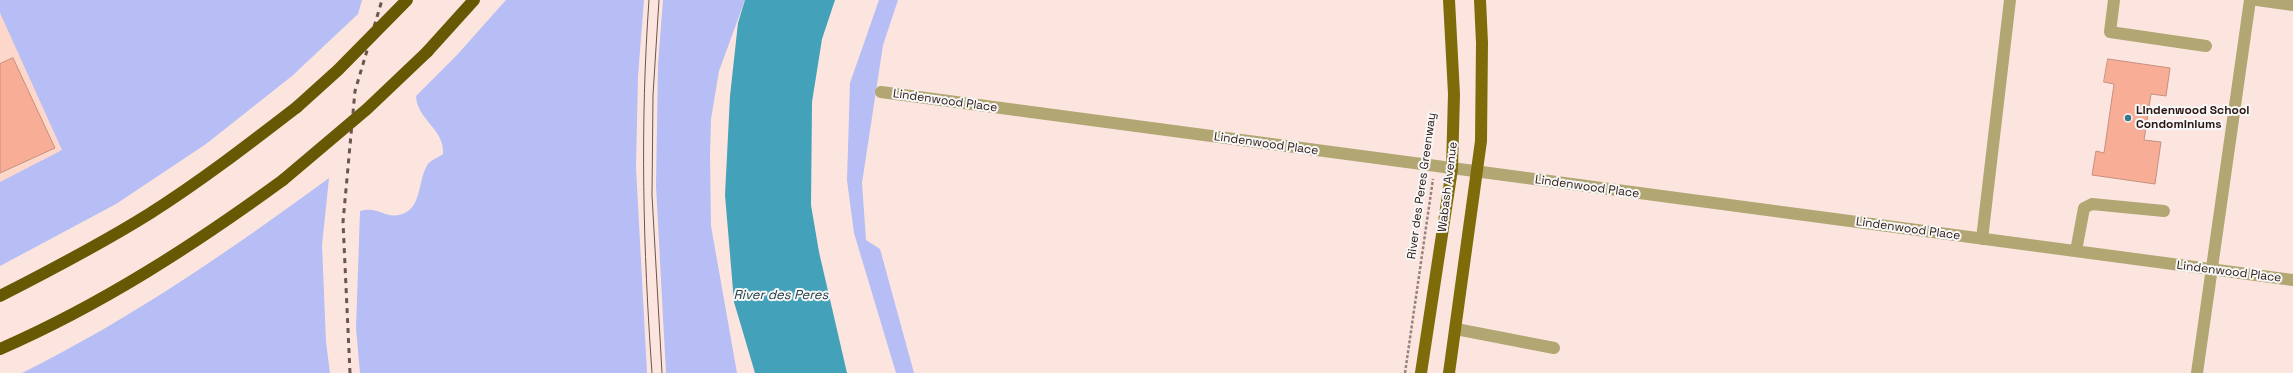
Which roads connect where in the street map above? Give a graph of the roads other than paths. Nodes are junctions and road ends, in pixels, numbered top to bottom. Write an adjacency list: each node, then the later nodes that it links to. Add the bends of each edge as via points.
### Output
1 (407, 0): 19 (highway, bridge, via 338,70 297,107 220,166 149,214 75,258)
2 (474, 0): 22 (highway, bridge, via 427,52 367,109 283,180 175,256 107,296)
3 (1449, 0): 12 (main road, Wabash Avenue, via 1454,94)
4 (1480, 0): 13 (main road, via 1481,141)
5 (2010, 0): 15 (street)
6 (2114, 0): 10 (street, via 2110,32)
7 (2250, 0): 17 (street)
8 (2257, 0): 9 (street)
9 (2293, 5)
10 (2206, 46)
11 (881, 92): 12 (street, Lindenwood Place)
12 (1452, 169): 13 (street, Lindenwood Place); 23 (main road, Wabash Avenue)
13 (1476, 172): 15 (street, Lindenwood Place); 20 (main road)
14 (2164, 211): 16 (street, via 2092,204 2084,208)
15 (1982, 239): 16 (street, Lindenwood Place)
16 (2076, 251): 17 (street, Lindenwood Place)
17 (2212, 269): 18 (street, Lindenwood Place); 25 (street)
18 (2293, 280)
19 (0, 296)
20 (1456, 329): 21 (street); 24 (main road)
21 (1554, 348)
22 (0, 349)
23 (1421, 373)
24 (1449, 373)
25 (2197, 373)

